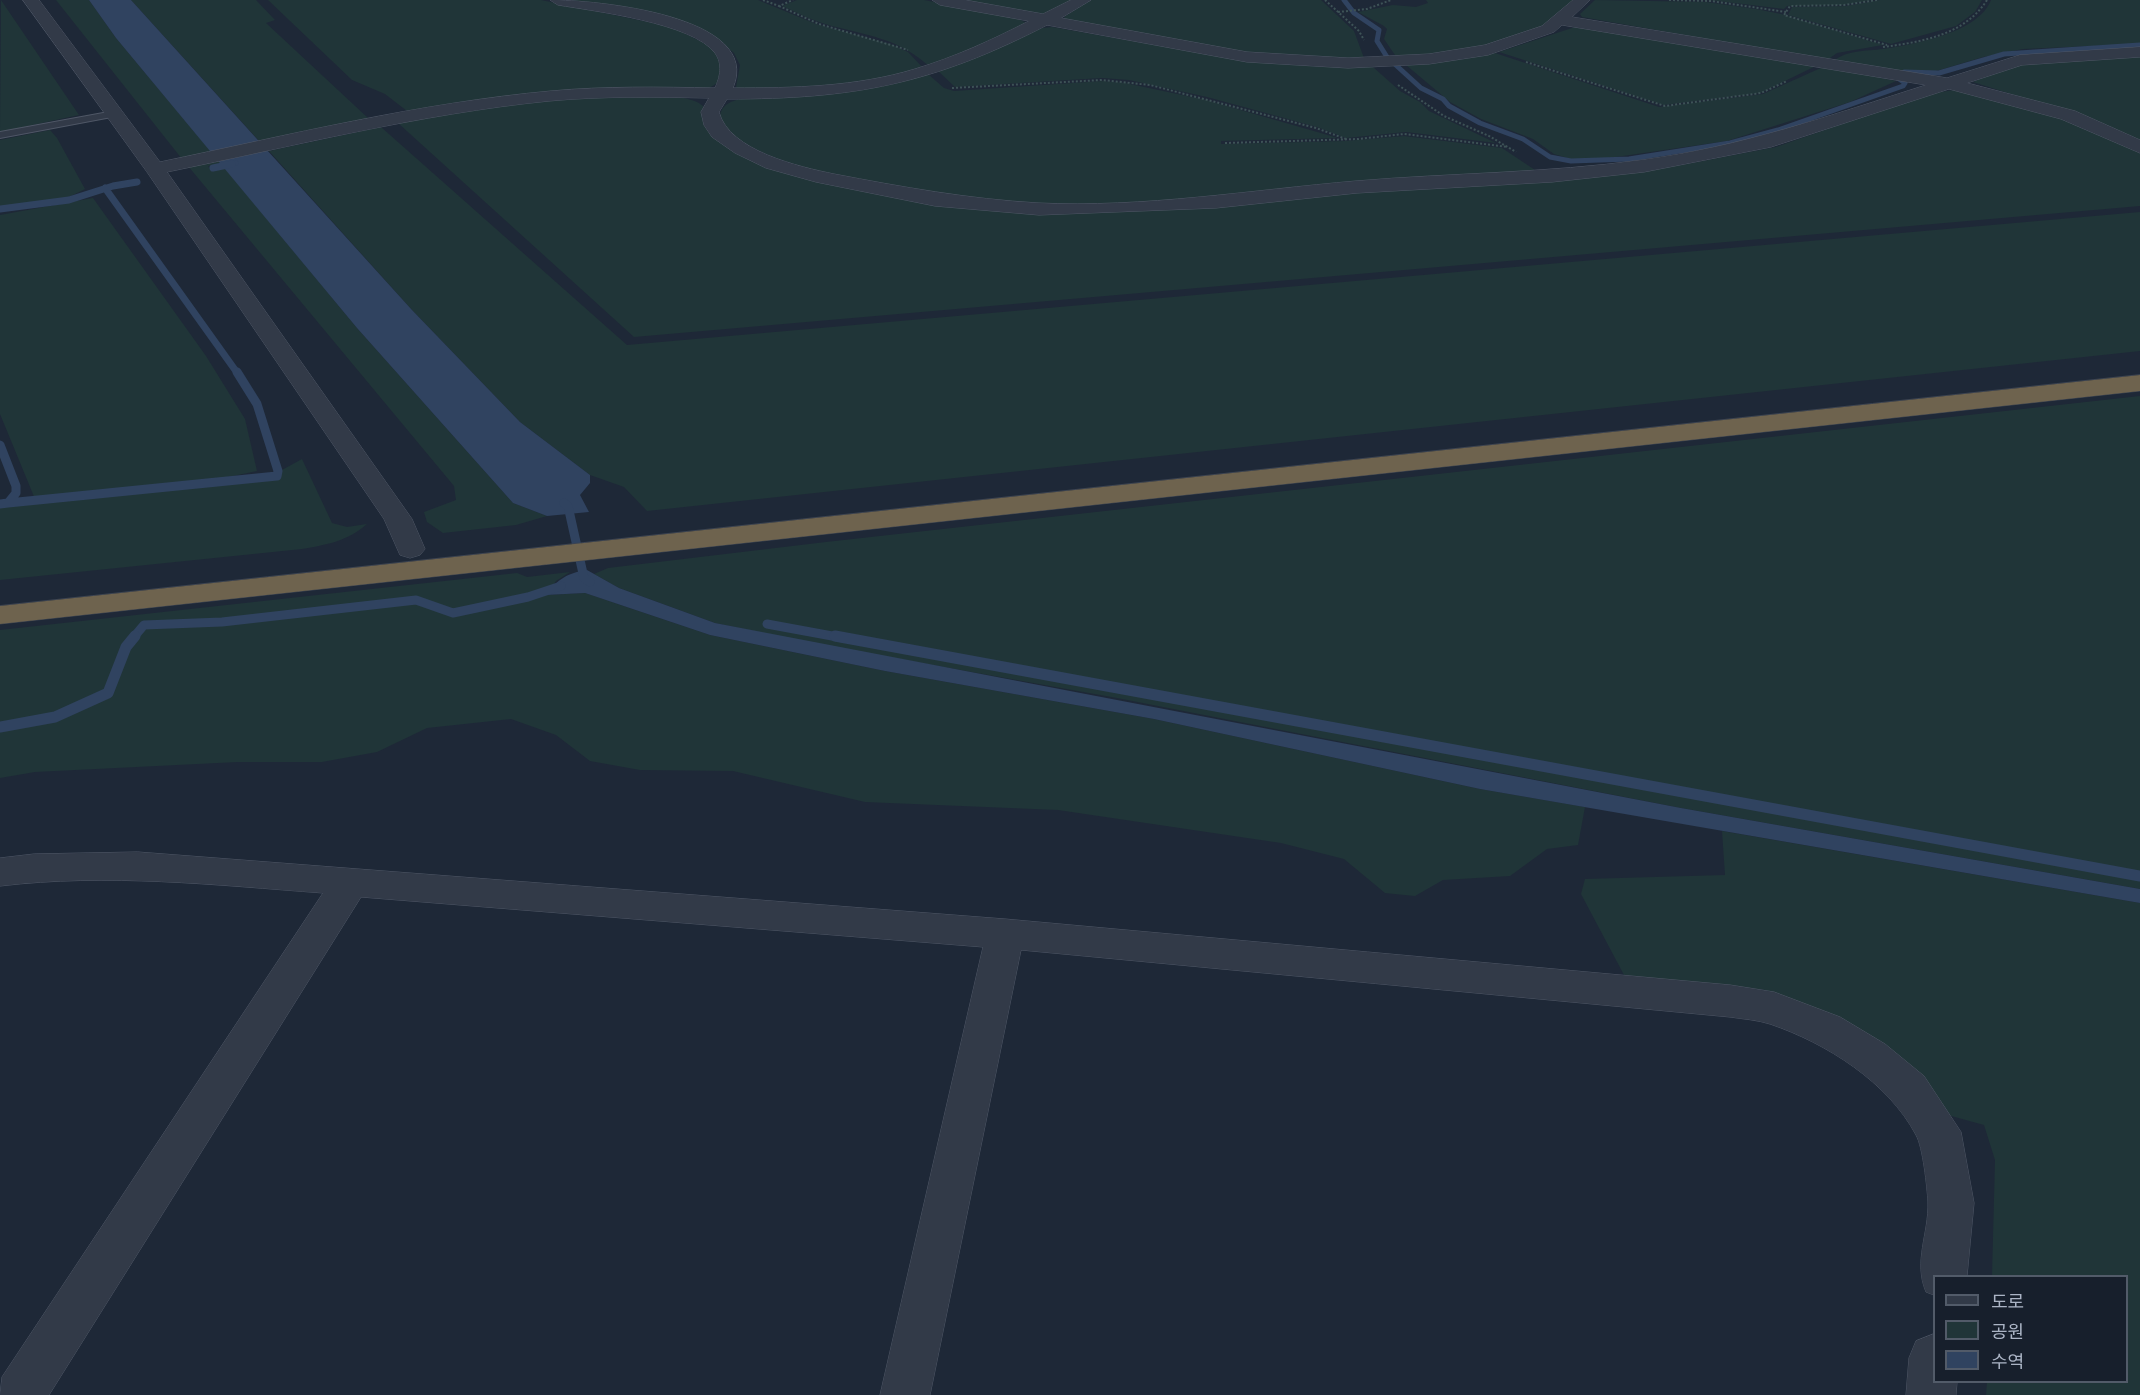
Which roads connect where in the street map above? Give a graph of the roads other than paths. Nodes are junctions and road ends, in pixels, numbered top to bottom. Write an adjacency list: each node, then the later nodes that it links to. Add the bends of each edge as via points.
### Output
1 (31, 0): 11 (street)
2 (558, 0): 10 (street, via 668,22 710,40 728,61 727,81)
3 (940, 0): 6 (street)
4 (1083, 0): 6 (street)
5 (1582, 0): 7 (street)
6 (1043, 20): 7 (street, via 1247,57 1378,62 1488,50 1533,37); 10 (street, via 984,52 858,87)
7 (1560, 20): 9 (street)
8 (2140, 52): 9 (street, via 2031,57)
9 (1947, 83): 10 (street, via 1764,143 1672,162 1552,176 1088,209 980,206 872,189 773,164 716,130 710,112); 13 (street, via 2068,115)
10 (721, 95): 14 (street, via 554,96 465,106)
11 (114, 114): 12 (lane); 14 (street)
12 (0, 135)
13 (2140, 147)
14 (155, 169): 19 (street, via 398,519)
15 (2140, 366): 17 (highway)
16 (2140, 383): 17 (highway)
17 (621, 537): 18 (highway)
18 (536, 546): 19 (highway); 21 (highway)
19 (410, 549): 20 (highway)
20 (0, 592)
21 (0, 615)
22 (0, 872): 23 (street, via 138,865)
23 (350, 883): 24 (street); 27 (street)
24 (1005, 934): 25 (street, via 1774,1008 1825,1029 1870,1056 1909,1089 1939,1132 1951,1203); 28 (street)
25 (1943, 1275)
26 (1933, 1376): 29 (street)
27 (20, 1395)
28 (905, 1395)
29 (1931, 1395)

